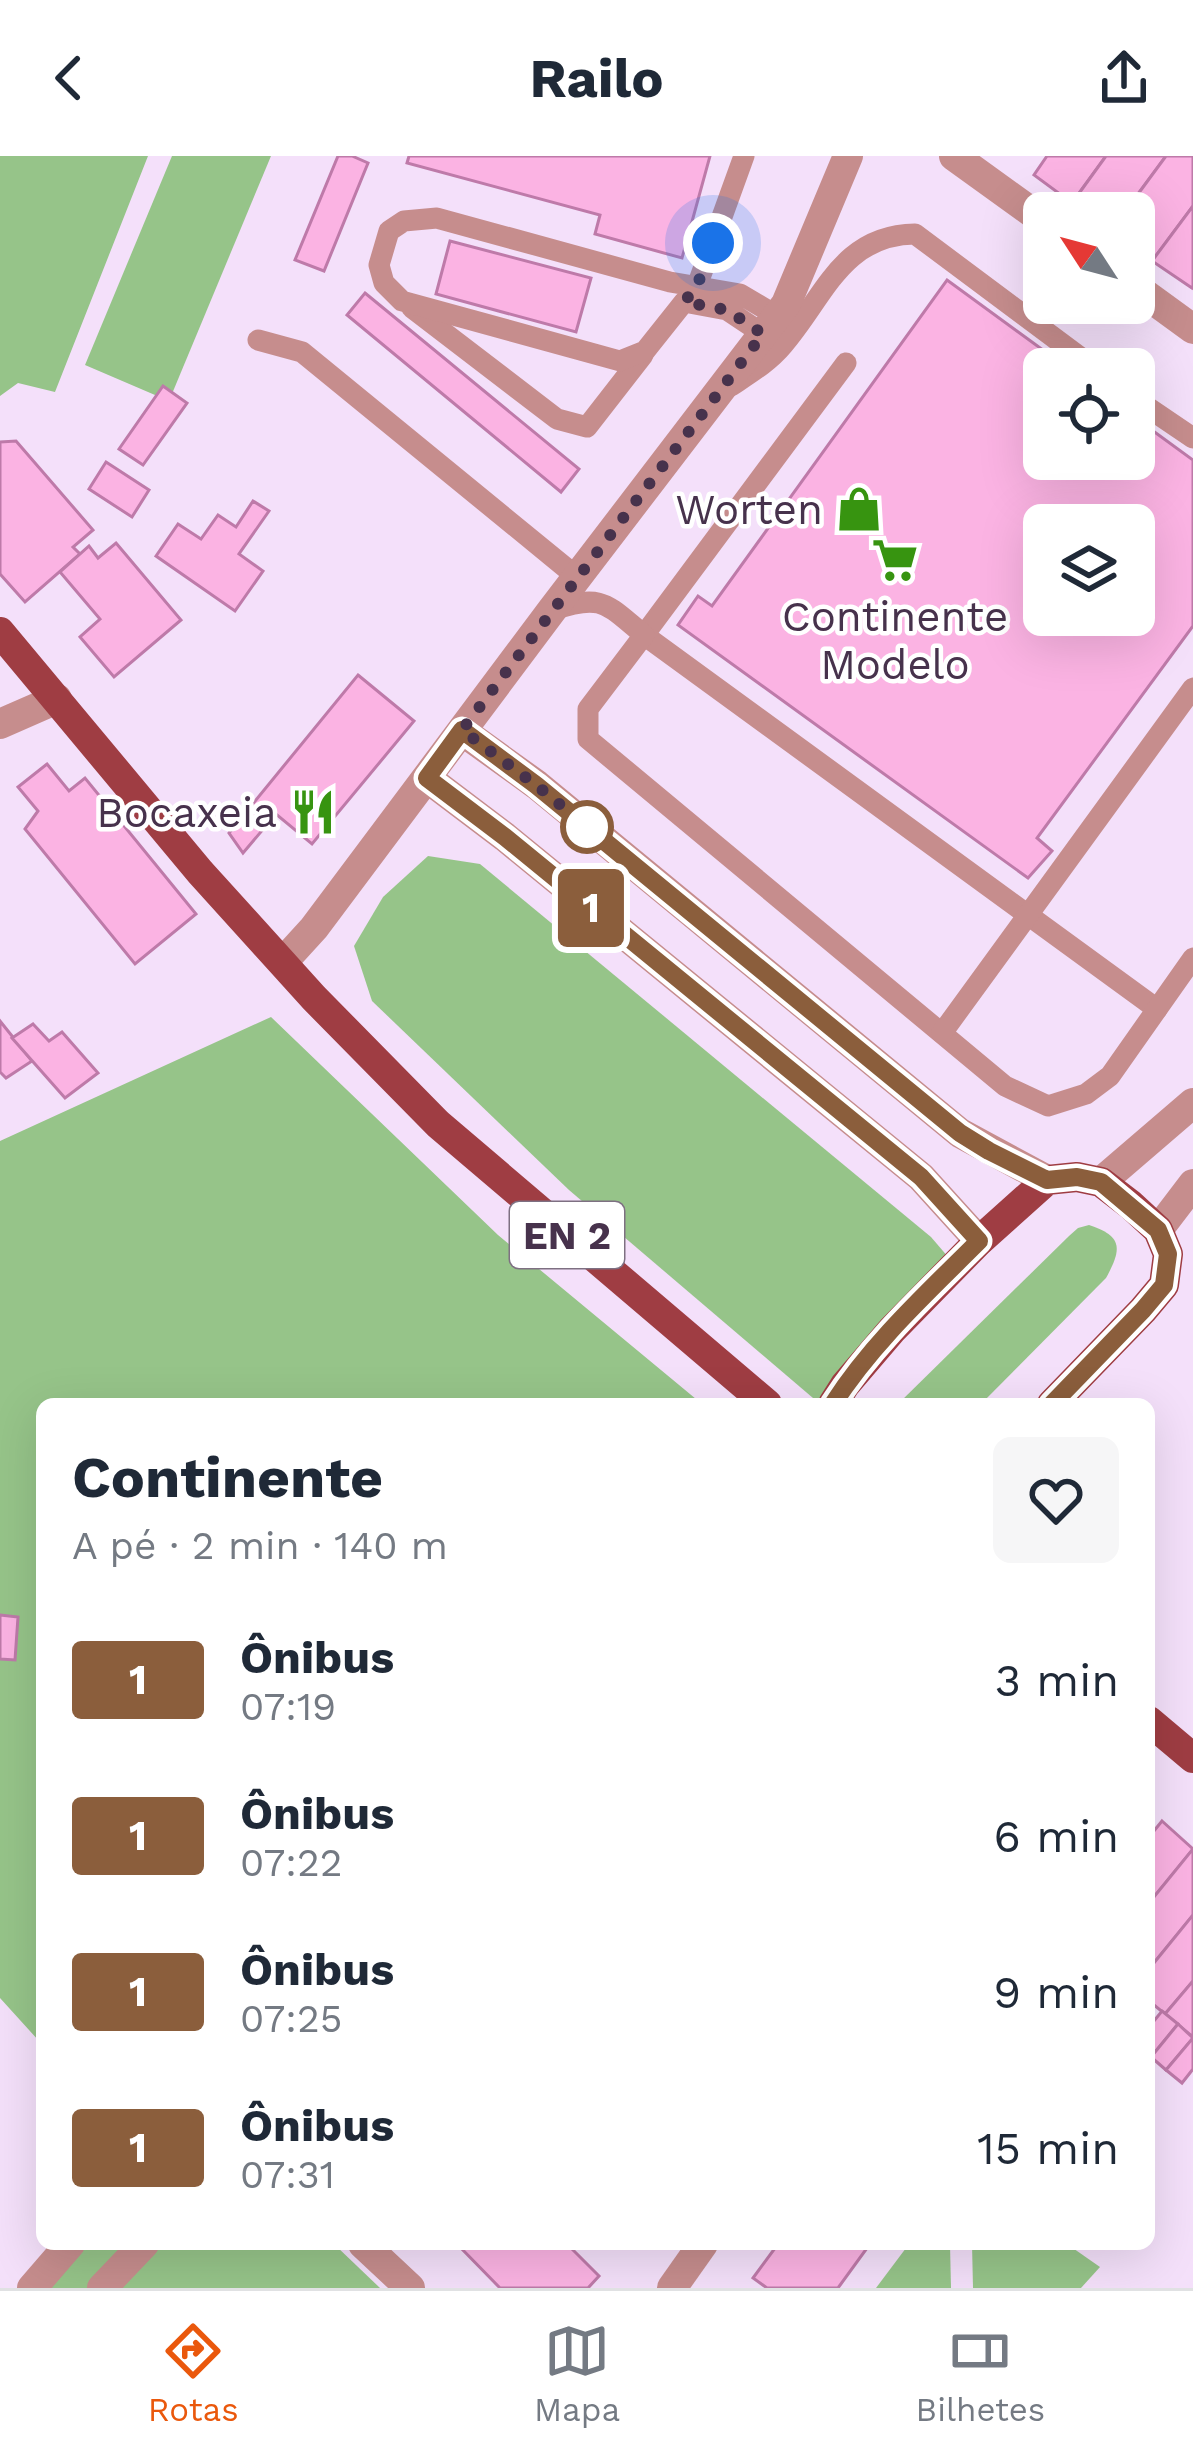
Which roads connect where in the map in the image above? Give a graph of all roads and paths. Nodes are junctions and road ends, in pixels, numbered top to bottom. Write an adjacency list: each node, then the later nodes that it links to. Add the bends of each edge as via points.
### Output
1 (744, 156): 5 (lane)
2 (848, 156): 8 (street)
3 (954, 156): 4 (street)
4 (1023, 206)
5 (690, 294): 6 (lane, via 437,218 389,231 379,265); 8 (lane); 12 (lane)
6 (402, 301): 12 (lane, via 620,361); 12 (lane, via 557,419 587,427)
7 (1155, 301): 9 (street)
8 (770, 325): 14 (street)
9 (1193, 329)
10 (258, 340): 17 (lane, via 302,352)
11 (1068, 348): 14 (lane, via 915,234 894,234 840,266 782,348)
12 (645, 351)
13 (846, 363): 20 (lane)
14 (716, 397): 17 (street)
15 (1155, 412): 16 (lane)
16 (1193, 438)
17 (577, 577): 18 (street)
18 (552, 610): 20 (lane, via 581,600 605,604); 24 (street)
19 (0, 632): 22 (main road, EN 2)
20 (644, 635): 26 (lane); 30 (lane, via 588,709 588,740)
21 (1193, 688): 26 (lane)
22 (57, 699): 23 (street); 28 (main road, EN 2)
23 (0, 724)
24 (462, 730): 25 (street); 32 (street, via 960,1133)
25 (427, 778): 28 (street); 36 (street, via 921,1177)
26 (1028, 915): 29 (lane); 30 (lane)
27 (1193, 958): 29 (lane)
28 (283, 962): 37 (main road, EN 2, via 439,1124)
29 (1157, 1009): 30 (lane, via 1109,1076 1086,1094 1048,1106 1005,1086)
30 (942, 1033)
31 (1193, 1103): 33 (street)
32 (1047, 1180): 33 (main road); 36 (main road)
33 (1101, 1182): 35 (main road)
34 (1193, 1184): 35 (street)
35 (1158, 1230): 39 (main road, via 1168,1254 1164,1285)
36 (979, 1241): 38 (main road)
37 (760, 1398)
38 (837, 1398)
39 (1058, 1398)
40 (1155, 1726): 41 (main road)
41 (1193, 1758)
42 (65, 2250): 46 (street)
43 (138, 2250): 47 (street)
44 (369, 2250): 48 (street)
45 (693, 2250): 49 (street)
46 (32, 2288)
47 (103, 2288)
48 (410, 2288)
49 (672, 2288)

